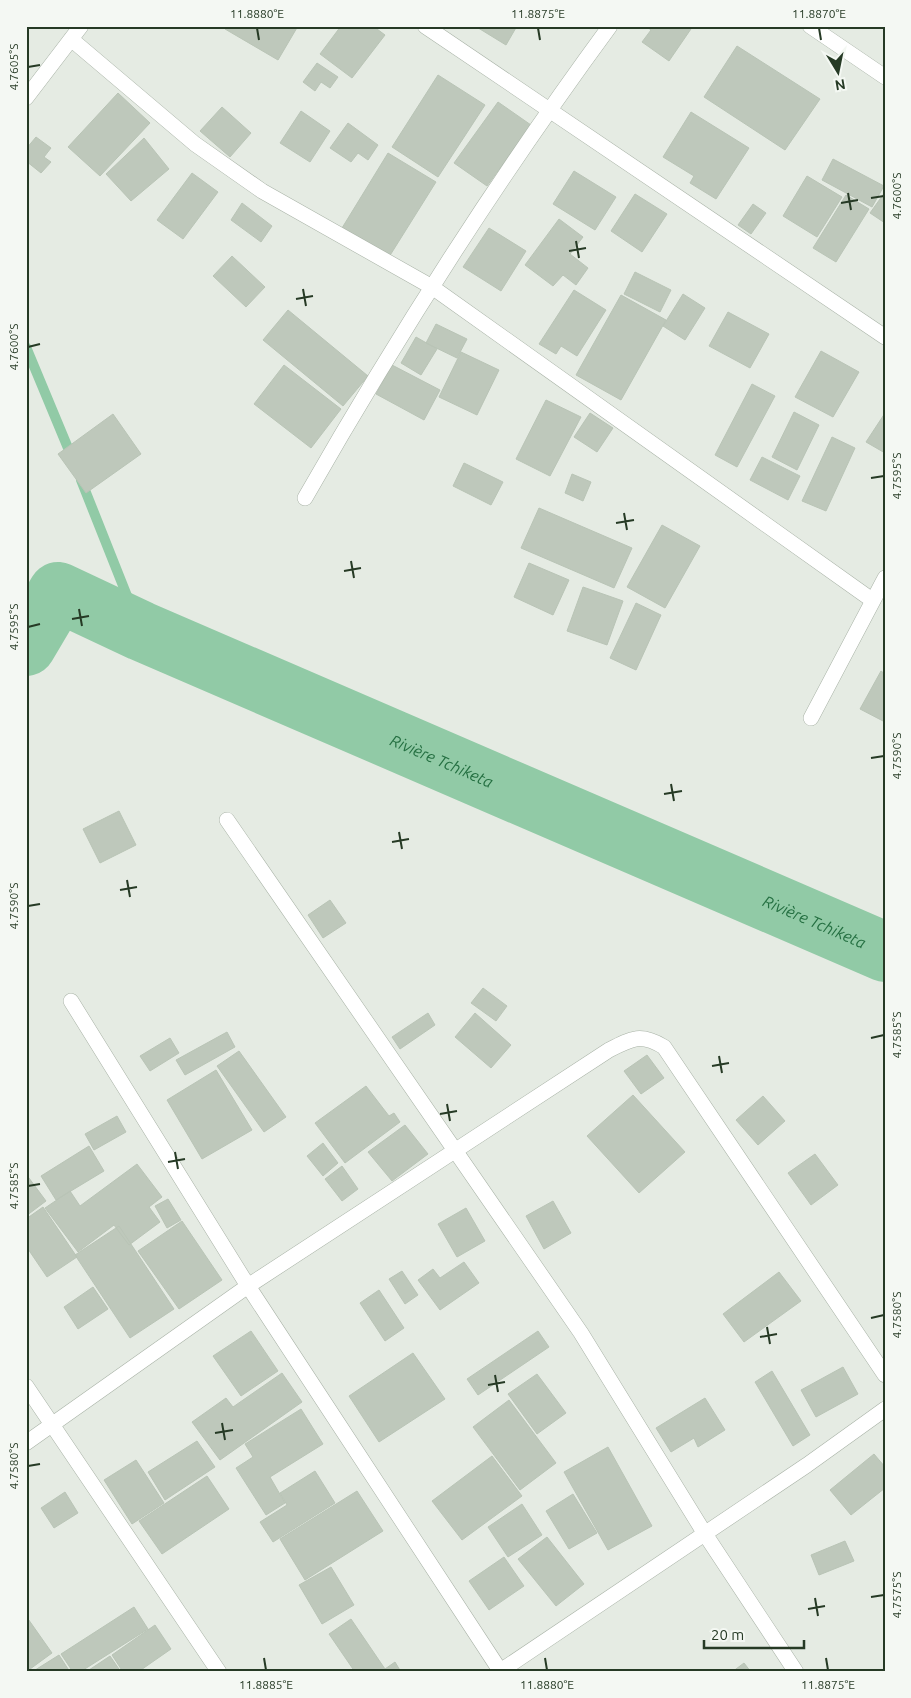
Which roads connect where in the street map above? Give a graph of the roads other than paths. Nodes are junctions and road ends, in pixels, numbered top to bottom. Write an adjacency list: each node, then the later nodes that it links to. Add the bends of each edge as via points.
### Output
1 (81, 26): 5 (street)
2 (425, 26): 8 (street)
3 (610, 26): 8 (street)
4 (810, 26): 6 (street)
5 (71, 40): 7 (street); 9 (street, via 194,144 262,191)
6 (885, 77)
7 (26, 98)
8 (549, 109): 9 (street); 10 (street)
9 (432, 287): 11 (street); 13 (street)
10 (885, 337)
11 (305, 498)
12 (885, 578): 13 (street)
13 (872, 600): 14 (street)
14 (811, 718)
15 (227, 820): 17 (street)
16 (71, 1001): 18 (street)
17 (453, 1151): 18 (street); 19 (street, via 622,1043 641,1037 654,1041 664,1047); 24 (street, via 581,1334)
18 (248, 1286): 22 (street); 25 (street)
19 (885, 1376)
20 (26, 1386): 22 (street)
21 (885, 1409): 24 (street)
22 (52, 1426): 23 (street); 26 (street)
23 (26, 1443)
24 (705, 1534): 25 (street); 27 (street)
25 (500, 1671)
26 (219, 1672)
27 (796, 1672)

